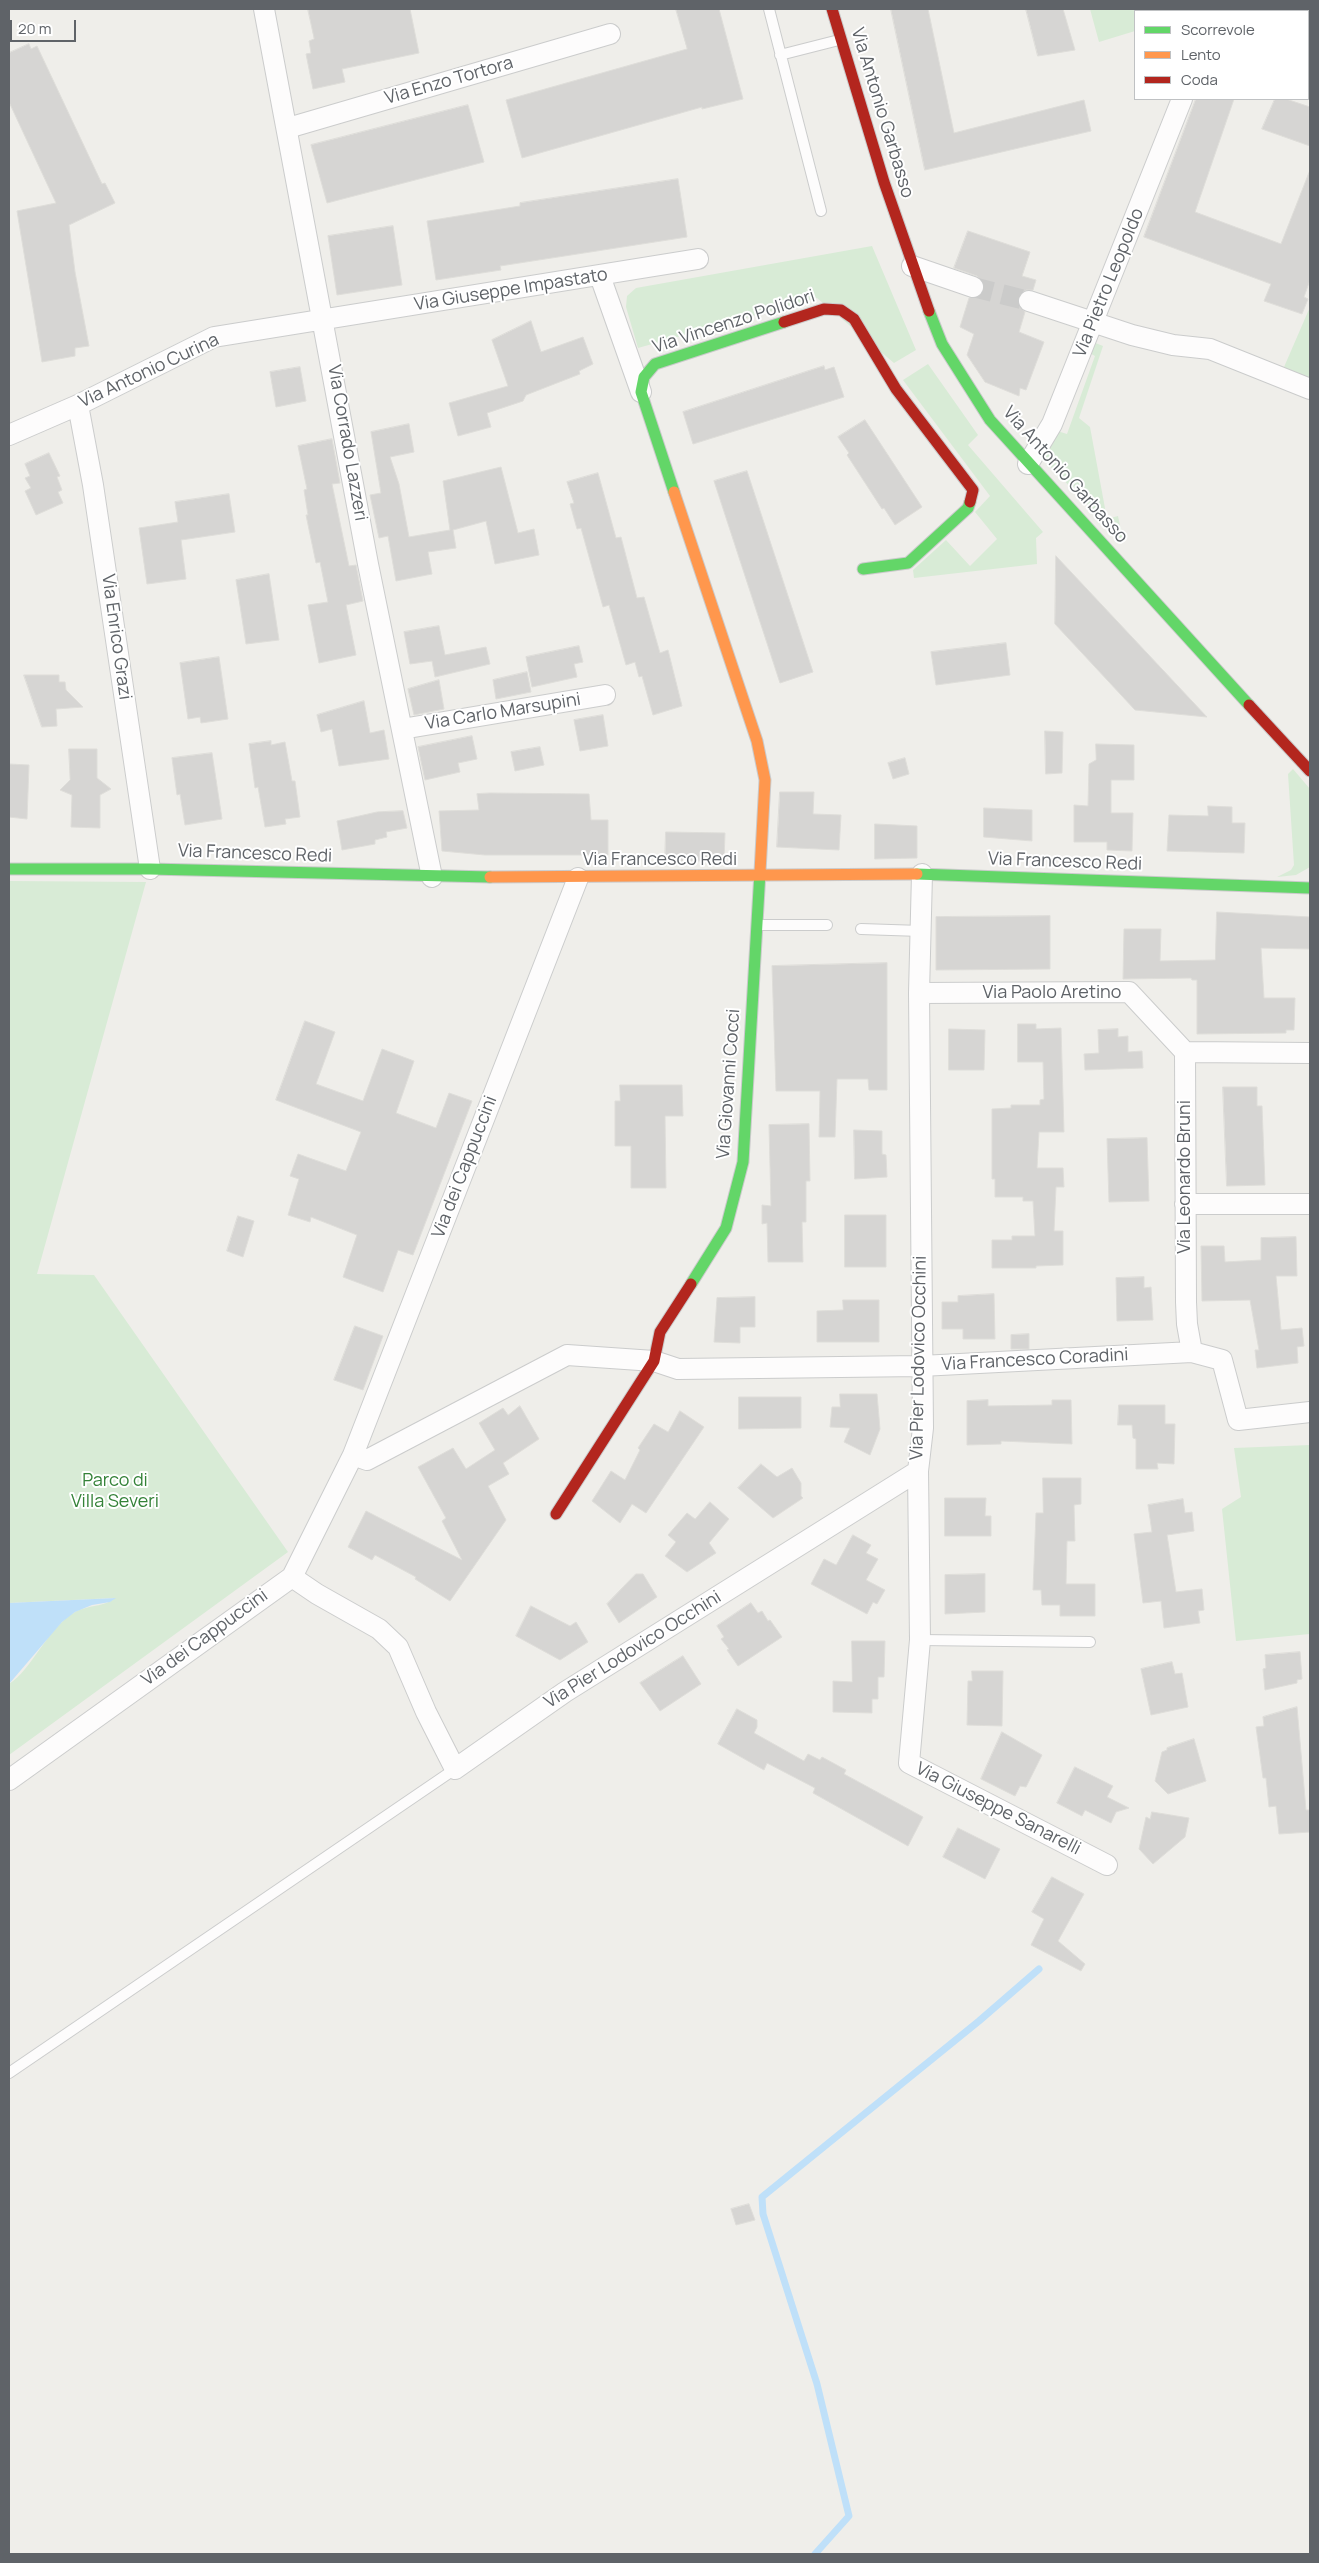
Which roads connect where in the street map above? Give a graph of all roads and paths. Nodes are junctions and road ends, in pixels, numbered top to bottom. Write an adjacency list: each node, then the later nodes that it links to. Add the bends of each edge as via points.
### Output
1 (264, 9): 8 (street, Via Corrado Lazzeri)
2 (769, 9): 6 (lane)
3 (832, 9): 5 (street, Via Antonio Garbasso)
4 (610, 34): 8 (street, Via Enzo Tortora)
5 (840, 40): 6 (lane); 11 (street, Via Antonio Garbasso)
6 (780, 55): 9 (lane)
7 (1182, 100): 16 (street, Via Pietro Leopoldo)
8 (288, 128): 15 (street, Via Corrado Lazzeri)
9 (821, 211)
10 (698, 259): 12 (street, Via Giuseppe Impastato)
11 (912, 266): 13 (street); 21 (street, Via Antonio Garbasso, via 942,344 990,420)
12 (600, 276): 15 (street, Via Giuseppe Impastato); 18 (street)
13 (973, 287)
14 (1029, 301): 16 (street)
15 (324, 320): 19 (street, Via Antonio Curina, via 214,337); 24 (street, Via Corrado Lazzeri)
16 (1093, 322): 17 (street, via 1148,339 1210,349); 21 (street, Via Pietro Leopoldo, via 1051,426)
17 (1310, 389)
18 (641, 392): 22 (street, Via Vincenzo Polidori, via 644,378 654,364 824,309 841,310 854,319 896,388 973,490 968,508 908,563); 30 (street, via 757,741 765,780)
19 (78, 405): 20 (street, Via Antonio Curina); 27 (street, Via Enrico Grazi, via 93,484)
20 (9, 435)
21 (1028, 464): 25 (street, Via Antonio Garbasso)
22 (864, 569)
23 (605, 695): 24 (street, Via Carlo Marsupini)
24 (402, 729): 29 (street, Via Corrado Lazzeri)
25 (1310, 771)
26 (9, 868): 27 (street, Via Francesco Redi)
27 (150, 869): 29 (street, Via Francesco Redi)
28 (922, 874): 30 (street, Via Francesco Redi); 32 (street, Via Francesco Redi); 36 (street, Via Pier Lodovico Occhini)
29 (432, 877): 31 (street, Via Francesco Redi)
30 (759, 877): 31 (street, Via Francesco Redi); 33 (street, Via Giovanni Cocci)
31 (578, 878): 46 (street, Via dei Cappuccini)
32 (1308, 886)
33 (756, 925): 34 (lane); 43 (street, Via Giovanni Cocci, via 743,1162 726,1228 660,1332)
34 (827, 925)
35 (861, 929): 36 (lane)
36 (920, 931): 37 (street, Via Pier Lodovico Occhini)
37 (919, 993): 38 (street, Via Paolo Aretino, via 1129,992); 44 (street, Via Pier Lodovico Occhini)
38 (1185, 1052): 39 (street); 40 (street, Via Leonardo Bruni)
39 (1310, 1053)
40 (1185, 1204): 41 (street); 42 (street, Via Leonardo Bruni, via 1187,1324)
41 (1310, 1204)
42 (1192, 1352): 44 (street, Via Francesco Coradini); 45 (street, Via Francesco Coradini, via 1222,1360 1238,1420)
43 (654, 1361): 44 (street, Via Francesco Coradini, via 678,1368); 46 (street, via 567,1355 367,1460); 48 (street, Via Giovanni Cocci)
44 (921, 1366): 47 (street, Via Pier Lodovico Occhini, via 923,1428)
45 (1310, 1412)
46 (352, 1455): 49 (street, Via dei Cappuccini)
47 (918, 1471): 50 (street, Via Giuseppe Sanarelli); 52 (street, Via Pier Lodovico Occhini, via 564,1692)
48 (556, 1514)
49 (292, 1577): 52 (street, via 379,1629 398,1647); 53 (street, Via dei Cappuccini)
50 (920, 1640): 51 (lane); 54 (street, Via Giuseppe Sanarelli, via 909,1764)
51 (1090, 1642)
52 (455, 1769): 55 (lane)
53 (9, 1780)
54 (1107, 1865)
55 (9, 2073)

